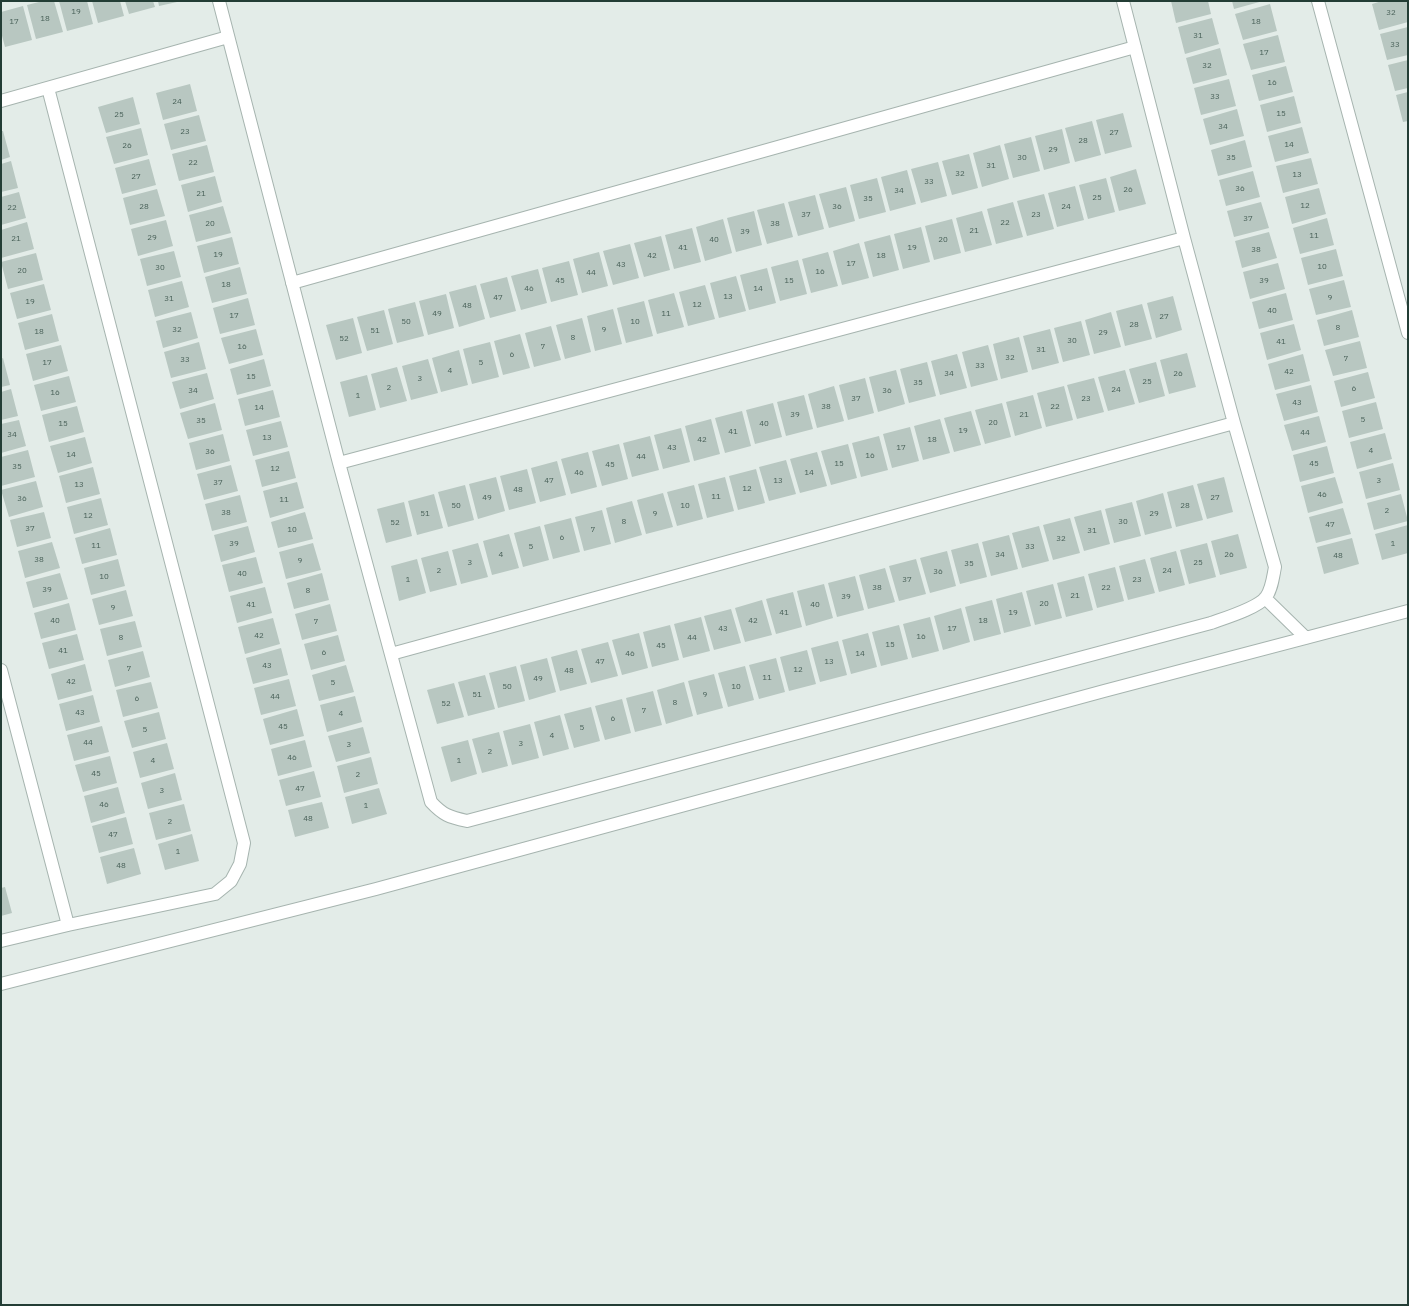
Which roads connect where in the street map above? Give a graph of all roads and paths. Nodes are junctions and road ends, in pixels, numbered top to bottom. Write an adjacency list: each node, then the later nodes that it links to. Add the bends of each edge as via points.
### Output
1 (219, 1): 4 (street)
2 (1123, 1): 5 (street)
3 (1318, 1): 10 (street)
4 (228, 37): 6 (street); 9 (street)
5 (1135, 47): 8 (street); 9 (street)
6 (48, 88): 7 (street); 18 (street, via 244,843 240,864 231,881 215,894)
7 (1, 101)
8 (1184, 238): 11 (street); 12 (street)
9 (292, 283): 12 (street)
10 (1408, 333)
11 (1234, 423): 13 (street, via 1275,567 1272,585); 16 (street)
12 (339, 463): 16 (street)
13 (1265, 598): 15 (street); 16 (street, via 1246,610 1211,623 467,821 451,818 430,802)
14 (1408, 611): 15 (street)
15 (1306, 638): 20 (street, via 383,887)
16 (391, 654)
17 (1, 670): 18 (street)
18 (68, 925): 19 (street)
19 (1, 941)
20 (1, 984)

